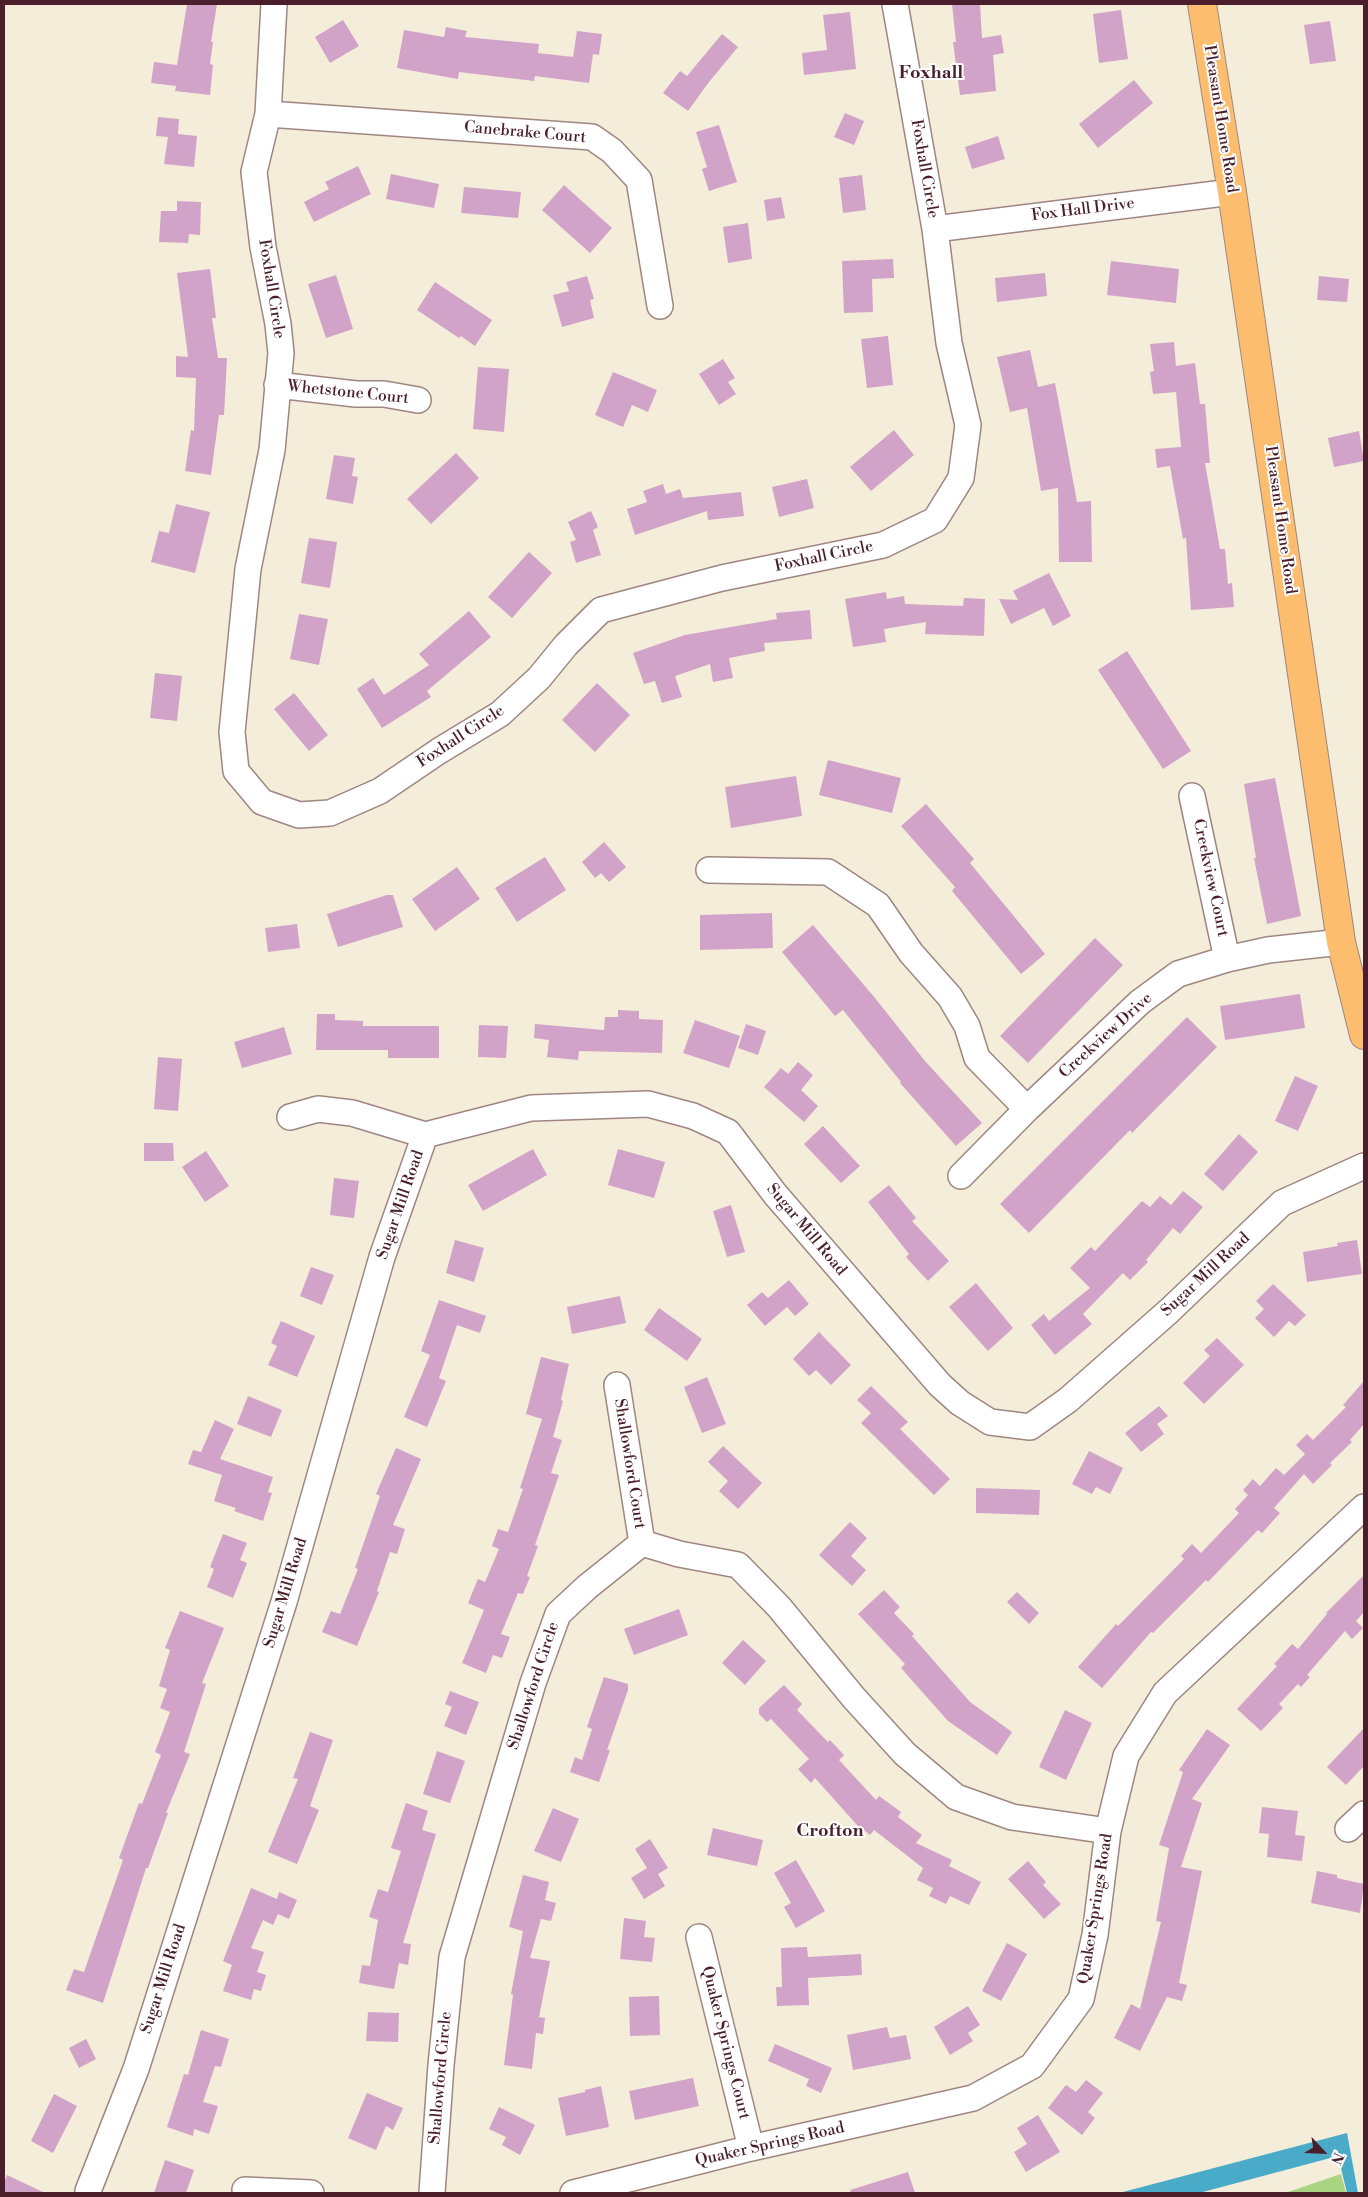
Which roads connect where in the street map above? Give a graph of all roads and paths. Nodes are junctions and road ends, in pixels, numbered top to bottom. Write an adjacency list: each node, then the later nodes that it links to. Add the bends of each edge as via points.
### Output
1 (274, 4): 4 (street, Foxhall Circle)
2 (895, 4): 6 (street, Foxhall Circle)
3 (1202, 4): 5 (main road, Pleasant Home Road)
4 (268, 114): 7 (street, Canebrake Court, via 592,137 612,151 639,180); 8 (street, Foxhall Circle, via 254,172 263,247 278,324 281,353)
5 (1232, 192): 6 (street, Fox Hall Drive); 12 (main road, Pleasant Home Road)
6 (935, 229): 8 (street, Foxhall Circle, via 949,343 968,425 961,478 935,520 883,545 722,578 601,610 539,678 500,714 380,791 330,813 299,815 262,802 236,771 232,732 237,664 248,569 272,450)
7 (660, 306)
8 (277, 385): 9 (street, Whetstone Court)
9 (418, 400)
10 (1192, 796): 13 (street, Creekview Court)
11 (709, 870): 15 (street, via 828,872 878,905 911,953 950,997 967,1026 977,1058)
12 (1341, 942): 13 (street, Creekview Drive, via 1268,950); 14 (main road, Pleasant Home Road)
13 (1228, 959): 15 (street, Creekview Drive, via 1178,974 1140,1002)
14 (1364, 1035)
15 (1027, 1109): 19 (street, Creekview Drive)
16 (290, 1117): 17 (street, via 318,1108 352,1113)
17 (425, 1136): 18 (street, Sugar Mill Road, via 530,1108 648,1104 693,1116 728,1132 781,1201 947,1391 990,1422 1030,1426 1068,1400 1282,1203); 27 (street, Sugar Mill Road, via 382,1257 284,1602 144,2041)
18 (1364, 1166)
19 (961, 1176)
20 (617, 1385): 22 (street, Shallowford Court)
21 (1364, 1507): 23 (street, Quaker Springs Road, via 1165,1693 1126,1756)
22 (642, 1544): 23 (street, via 738,1565 779,1607 905,1754 956,1797 1012,1818); 29 (street, Shallowford Circle, via 558,1614 533,1683 452,1957 440,2065)
23 (1108, 1831): 25 (street, Quaker Springs Road, via 1095,1935 1082,1999 1032,2066 973,2098)
24 (699, 1937): 25 (street, Quaker Springs Court)
25 (751, 2148): 30 (street, Quaker Springs Road)
26 (246, 2190): 28 (street)
27 (88, 2191)
28 (311, 2193)
29 (432, 2193)
30 (573, 2193)

